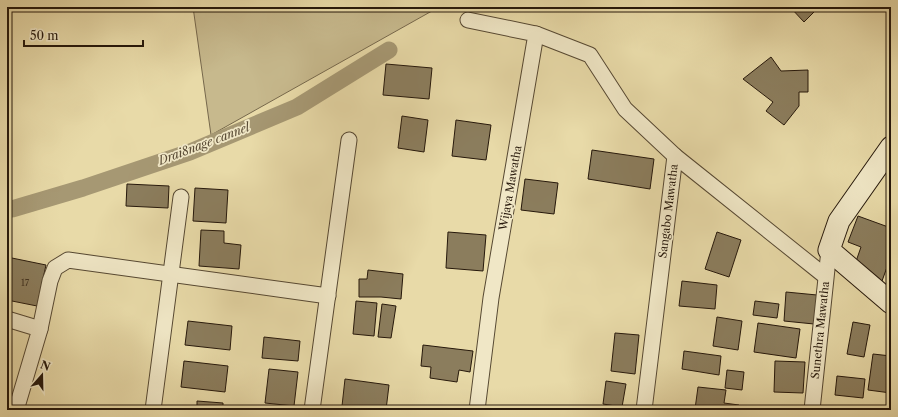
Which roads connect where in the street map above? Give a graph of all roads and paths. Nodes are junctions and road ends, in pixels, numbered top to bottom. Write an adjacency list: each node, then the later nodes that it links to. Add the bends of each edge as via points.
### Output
1 (468, 20): 2 (street)
2 (536, 34): 5 (street, via 590,55 625,109); 17 (street, Wijaya Mawatha, via 490,298)
3 (349, 140): 10 (street)
4 (891, 147): 7 (street, via 839,221)
5 (675, 156): 9 (street, Sangabo Mawatha); 18 (street, Sangabo Mawatha)
6 (181, 197): 8 (street)
7 (828, 250): 9 (street, Sunethra Mawatha); 11 (street)
8 (171, 275): 10 (street); 13 (street, via 68,260 55,268); 15 (street)
9 (825, 276): 19 (street, Sunethra Mawatha)
10 (328, 296): 16 (street)
11 (891, 303)
12 (7, 319): 13 (street)
13 (40, 329): 14 (street)
14 (16, 410)
15 (153, 410)
16 (312, 410)
17 (477, 410)
18 (644, 410)
19 (812, 410)

